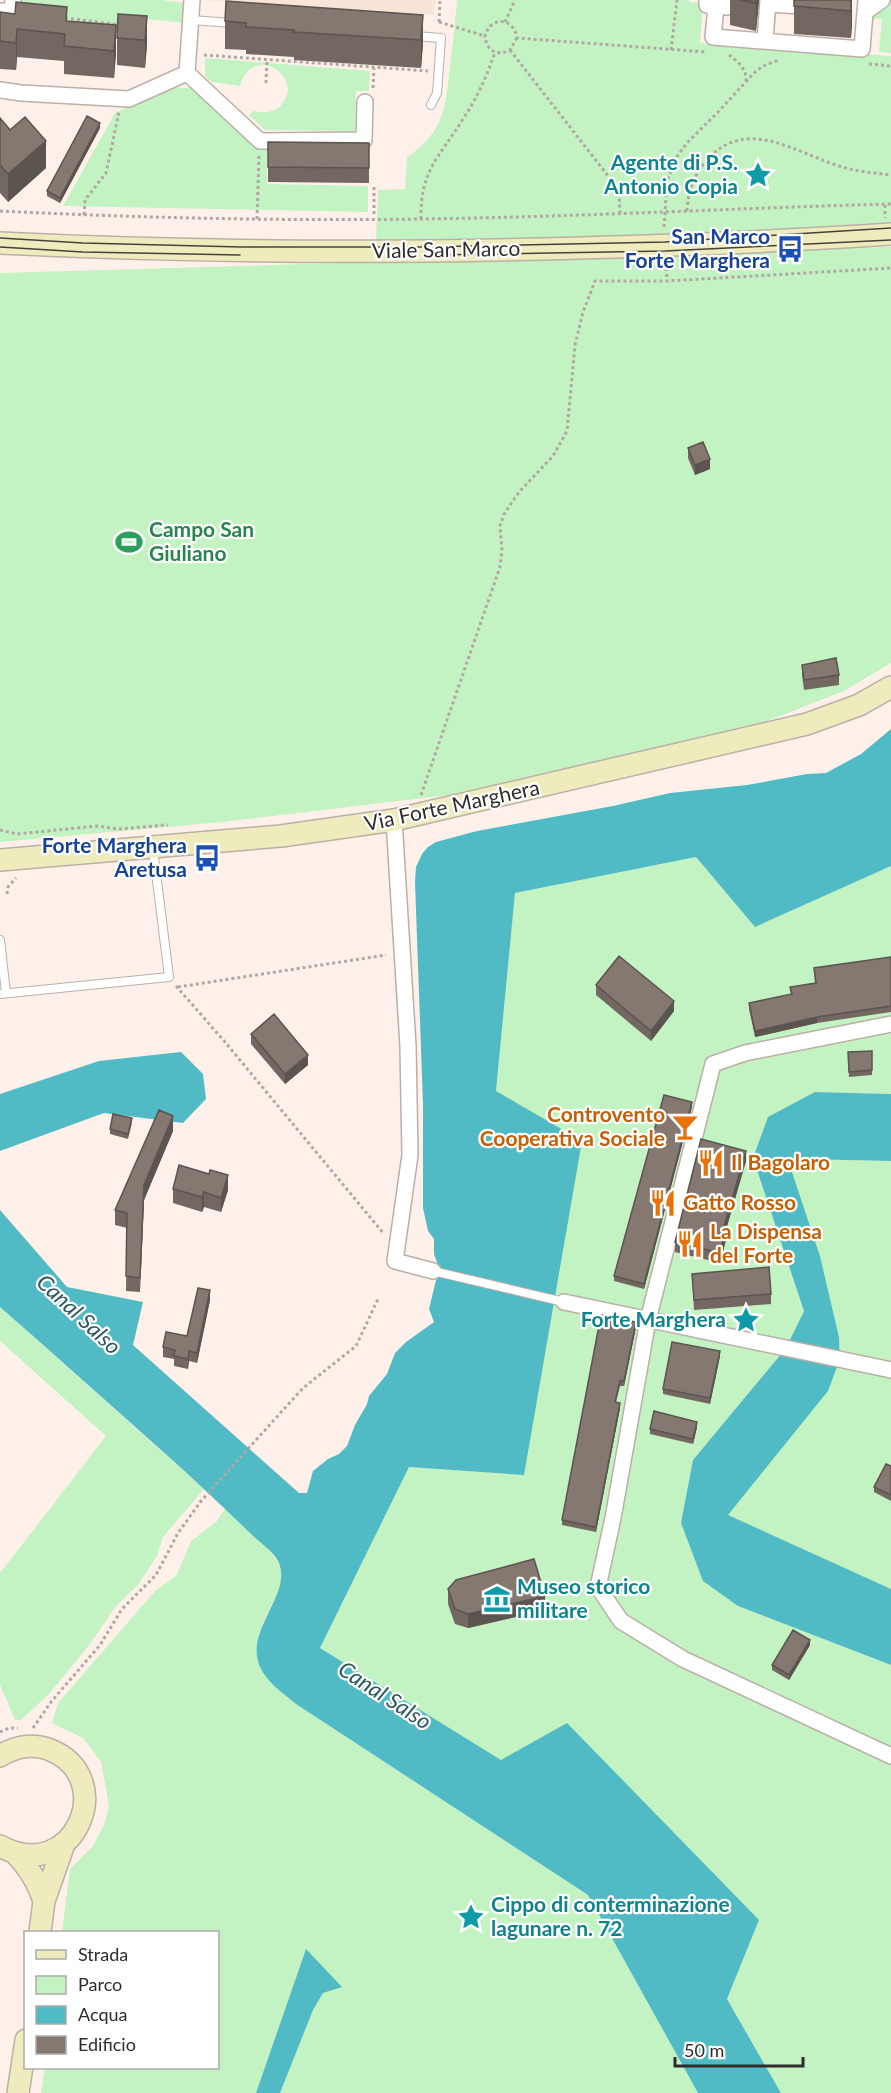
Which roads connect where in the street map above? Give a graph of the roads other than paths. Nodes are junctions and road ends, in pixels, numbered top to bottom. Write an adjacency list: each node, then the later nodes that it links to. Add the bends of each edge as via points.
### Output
1 (13, 0): 8 (street, via 12,11)
2 (192, 0): 9 (street)
3 (820, 0): 6 (street, via 819,8)
4 (882, 0): 7 (street)
5 (717, 2): 12 (street, via 713,37)
6 (768, 2): 12 (street)
7 (866, 6): 12 (street, via 862,49)
8 (0, 11)
9 (191, 20): 10 (lane); 13 (street)
10 (238, 23)
11 (403, 35): 16 (lane, via 441,38 437,93)
12 (765, 41)
13 (187, 73): 14 (street, via 129,99); 15 (street, via 260,141 364,140)
14 (0, 90)
15 (369, 96)
16 (431, 105)
17 (891, 234): 18 (street, Viale San Marco, via 665,246 422,251 232,251)
18 (0, 243)
19 (891, 687): 20 (street, Via Forte Marghera, via 859,705 807,724)
20 (394, 820): 21 (street, Via Forte Marghera); 26 (street, via 408,1046 410,1155 395,1261)
21 (153, 848): 22 (street, Via Forte Marghera); 24 (lane, via 169,977)
22 (0, 860)
23 (0, 940): 24 (lane)
24 (3, 993)
25 (891, 1024): 28 (street, via 745,1053 713,1064)
26 (433, 1271): 27 (lane)
27 (564, 1302): 28 (street)
28 (648, 1320): 29 (street); 31 (street, via 598,1587 621,1621 683,1659)
29 (891, 1370)
30 (0, 1756): 32 (street, via 25,1746 44,1748 74,1767 84,1788 84,1814)
31 (891, 1756)
32 (64, 1844): 33 (street, via 36,1855); 34 (street)
33 (7, 1850): 34 (street, via 29,1868)
34 (44, 1901): 35 (street)
35 (40, 1931)
36 (24, 2053): 37 (street)
37 (18, 2093)

